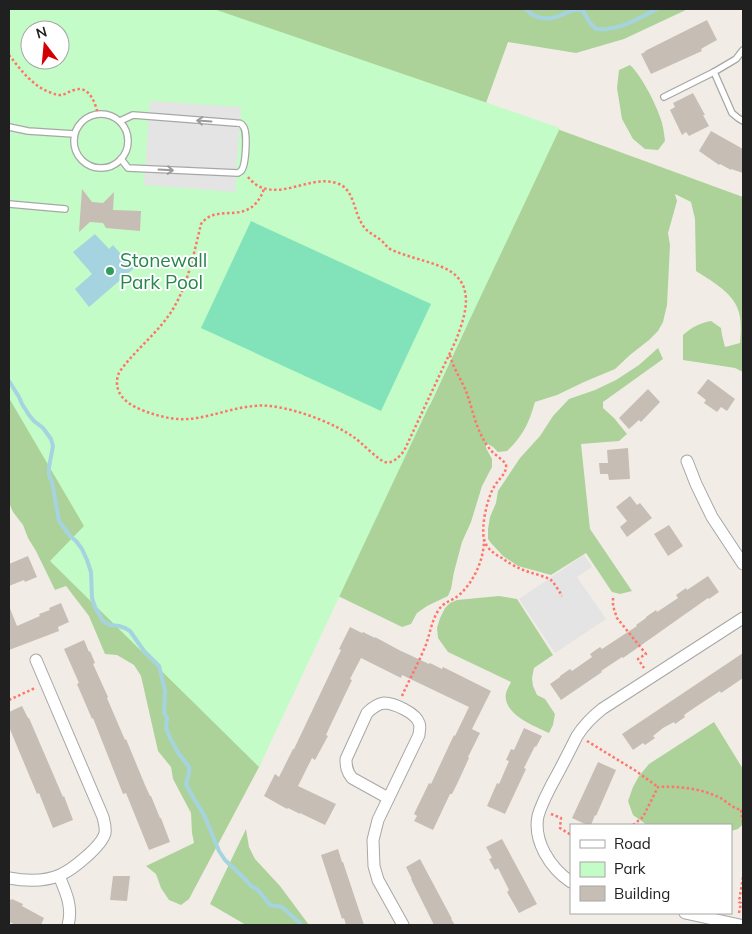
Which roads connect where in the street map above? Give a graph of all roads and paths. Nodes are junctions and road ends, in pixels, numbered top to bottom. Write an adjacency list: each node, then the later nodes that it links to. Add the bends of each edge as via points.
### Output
1 (743, 50): 3 (lane)
2 (9, 55): 5 (path, via 28,78 49,92 66,95 74,90 86,91)
3 (714, 72): 4 (lane); 7 (lane, via 732,113)
4 (664, 97)
5 (98, 114): 6 (lane, via 108,114); 9 (lane, via 87,117)
6 (120, 121): 10 (lane, via 128,140); 11 (lane, one-way to 6, via 246,136 241,124 133,115)
7 (743, 121)
8 (9, 126): 9 (lane, via 28,131)
9 (74, 134): 10 (lane, via 77,155 88,164 108,167)
10 (121, 159): 11 (lane, one-way to 11, via 128,168)
11 (241, 171): 12 (path)
12 (264, 188): 15 (path, via 280,189 319,182 339,184 350,195 362,226 390,250 442,267 457,276 466,290 466,305); 15 (path, via 246,211 217,214 201,224 181,293 172,310 118,374 118,389 126,401 174,419 254,406 279,407 337,427 388,462 404,451)
13 (9, 204): 14 (lane)
14 (65, 209)
15 (450, 354): 17 (path, via 484,439 490,450 506,464 504,474 490,494)
16 (687, 461): 18 (street, via 712,517)
17 (484, 539): 19 (path, via 493,553 502,559 524,571 550,578); 26 (path, via 475,574 460,594 444,603 439,610)
18 (743, 564)
19 (562, 596)
20 (613, 598): 23 (path, via 617,618 646,654 638,659)
21 (743, 618): 23 (street)
22 (36, 660): 24 (street)
23 (650, 678): 30 (street, via 589,719 564,760)
24 (46, 684): 25 (path); 35 (street, via 105,826 99,844 92,852)
25 (9, 700)
26 (397, 707): 29 (street, via 411,712 420,729); 29 (street, via 383,703 372,708 346,759 352,778)
27 (595, 745): 28 (path)
28 (658, 787): 31 (path, via 705,791); 33 (path, via 643,817)
29 (388, 798): 42 (street, via 375,830 374,866 378,880)
30 (540, 810): 34 (path, via 561,818 560,828); 38 (street, via 537,824 542,846 557,871)
31 (742, 810): 32 (path)
32 (743, 823)
33 (634, 824)
34 (570, 833)
35 (59, 876): 37 (street, via 41,880); 41 (street, via 70,907)
36 (743, 877): 39 (path)
37 (9, 878)
38 (570, 881)
39 (738, 902)
40 (690, 914): 43 (street)
41 (68, 925)
42 (403, 925)
43 (740, 925)

